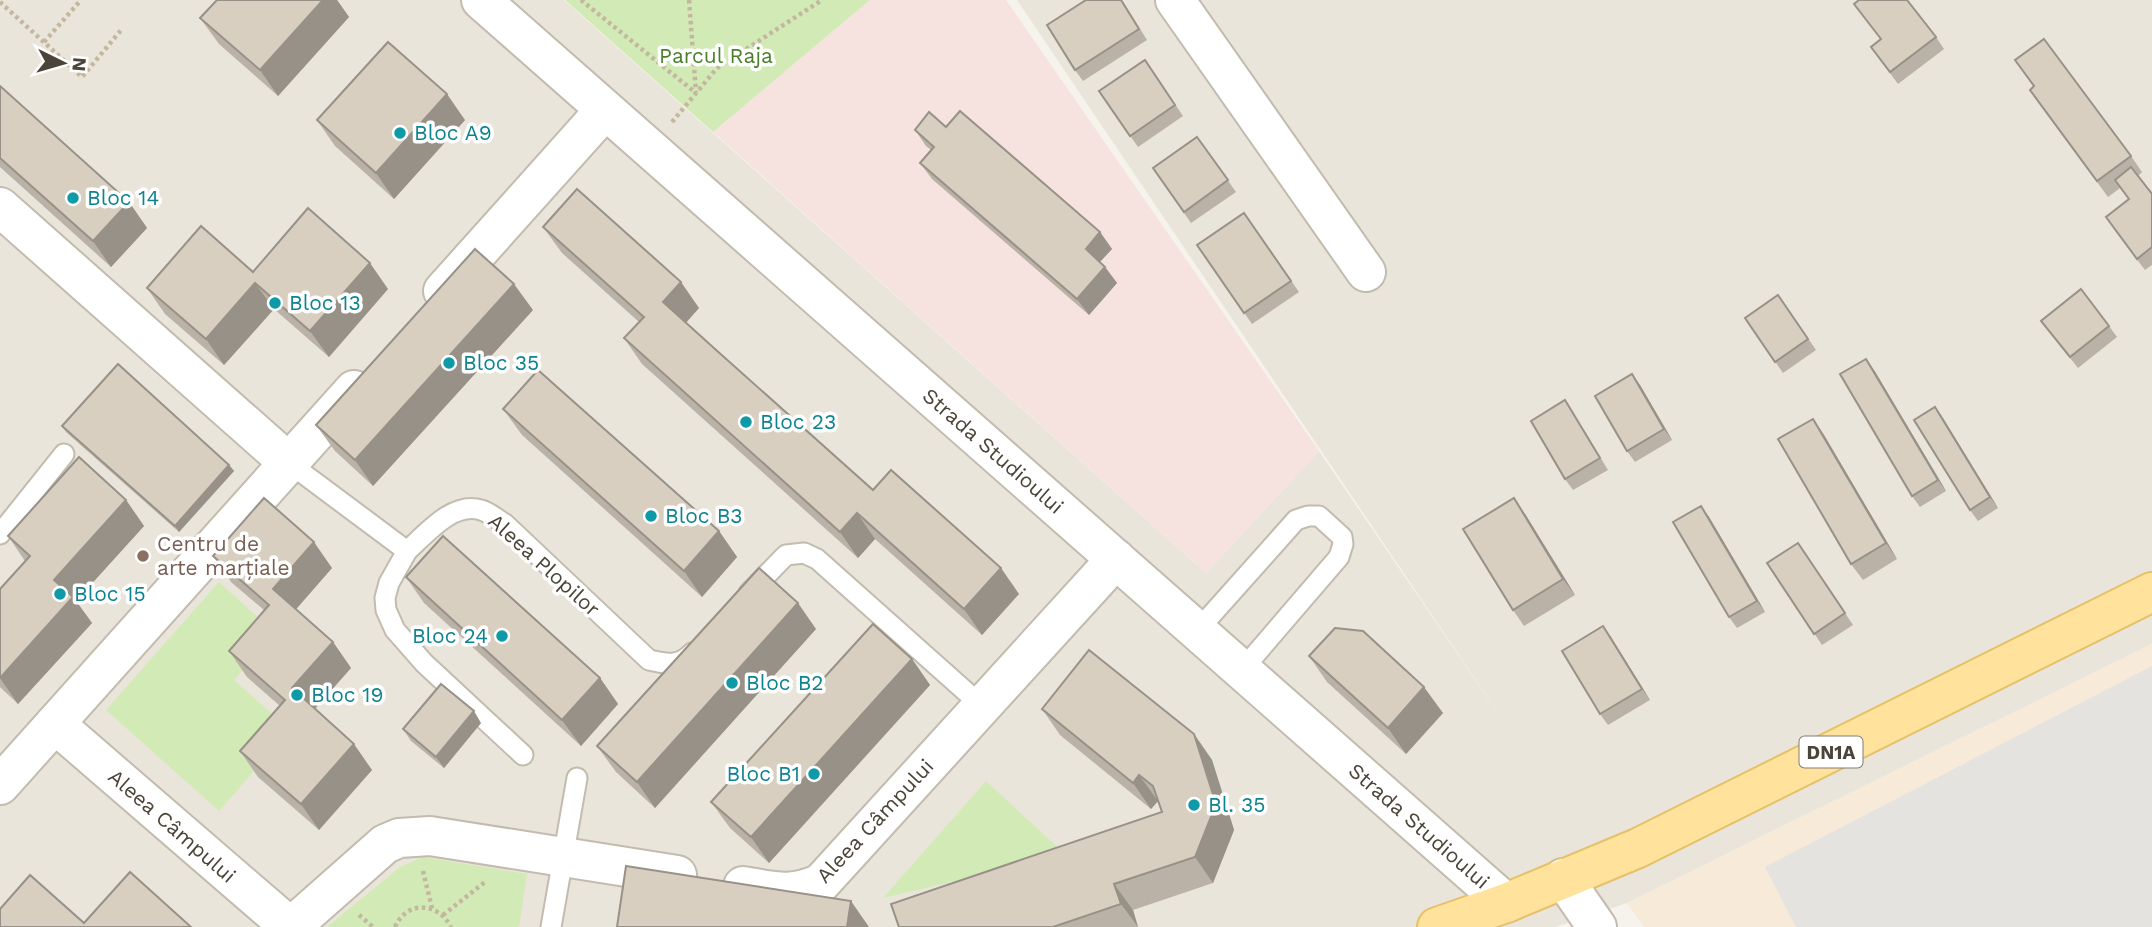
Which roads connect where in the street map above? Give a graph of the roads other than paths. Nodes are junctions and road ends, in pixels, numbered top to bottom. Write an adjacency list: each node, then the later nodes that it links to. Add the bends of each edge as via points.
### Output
1 (481, 0): 3 (street, Strada Studioului)
2 (1175, 0): 5 (street)
3 (605, 110): 6 (street); 12 (street, Strada Studioului)
4 (0, 208): 9 (street)
5 (1366, 272)
6 (419, 318)
7 (373, 370): 9 (street)
8 (64, 454): 10 (lane)
9 (289, 463): 11 (lane); 19 (street)
10 (0, 534)
11 (408, 551): 16 (lane, Aleea Plopilor, via 457,511 482,510 505,524 649,660 669,665 686,660); 20 (lane, Aleea Plopilor, via 388,583 385,597 395,631)
12 (1116, 559): 15 (street, Strada Studioului); 18 (street, Aleea Câmpului)
13 (2152, 592): 24 (main road, DN1A, via 1650,842)
14 (740, 603): 18 (lane, via 786,555 804,553 817,559)
15 (1197, 631): 17 (street, Strada Studioului); 17 (lane, via 1296,520 1319,516 1342,537 1339,557)
16 (704, 641)
17 (1242, 670): 25 (street, Strada Studioului)
18 (982, 706): 23 (street, Aleea Câmpului, via 821,883 803,891 788,893)
19 (55, 724): 21 (street); 26 (street, Aleea Câmpului)
20 (523, 755)
21 (6, 767)
22 (577, 778): 23 (lane)
23 (563, 857): 26 (street, Aleea Câmpului, via 430,836 399,838 385,844); 27 (lane)
24 (1563, 878): 25 (main road, DN1A); 29 (street)
25 (1506, 903): 28 (main road, DN1A)
26 (291, 927)
27 (551, 927)
28 (1437, 927)
29 (1597, 927)

